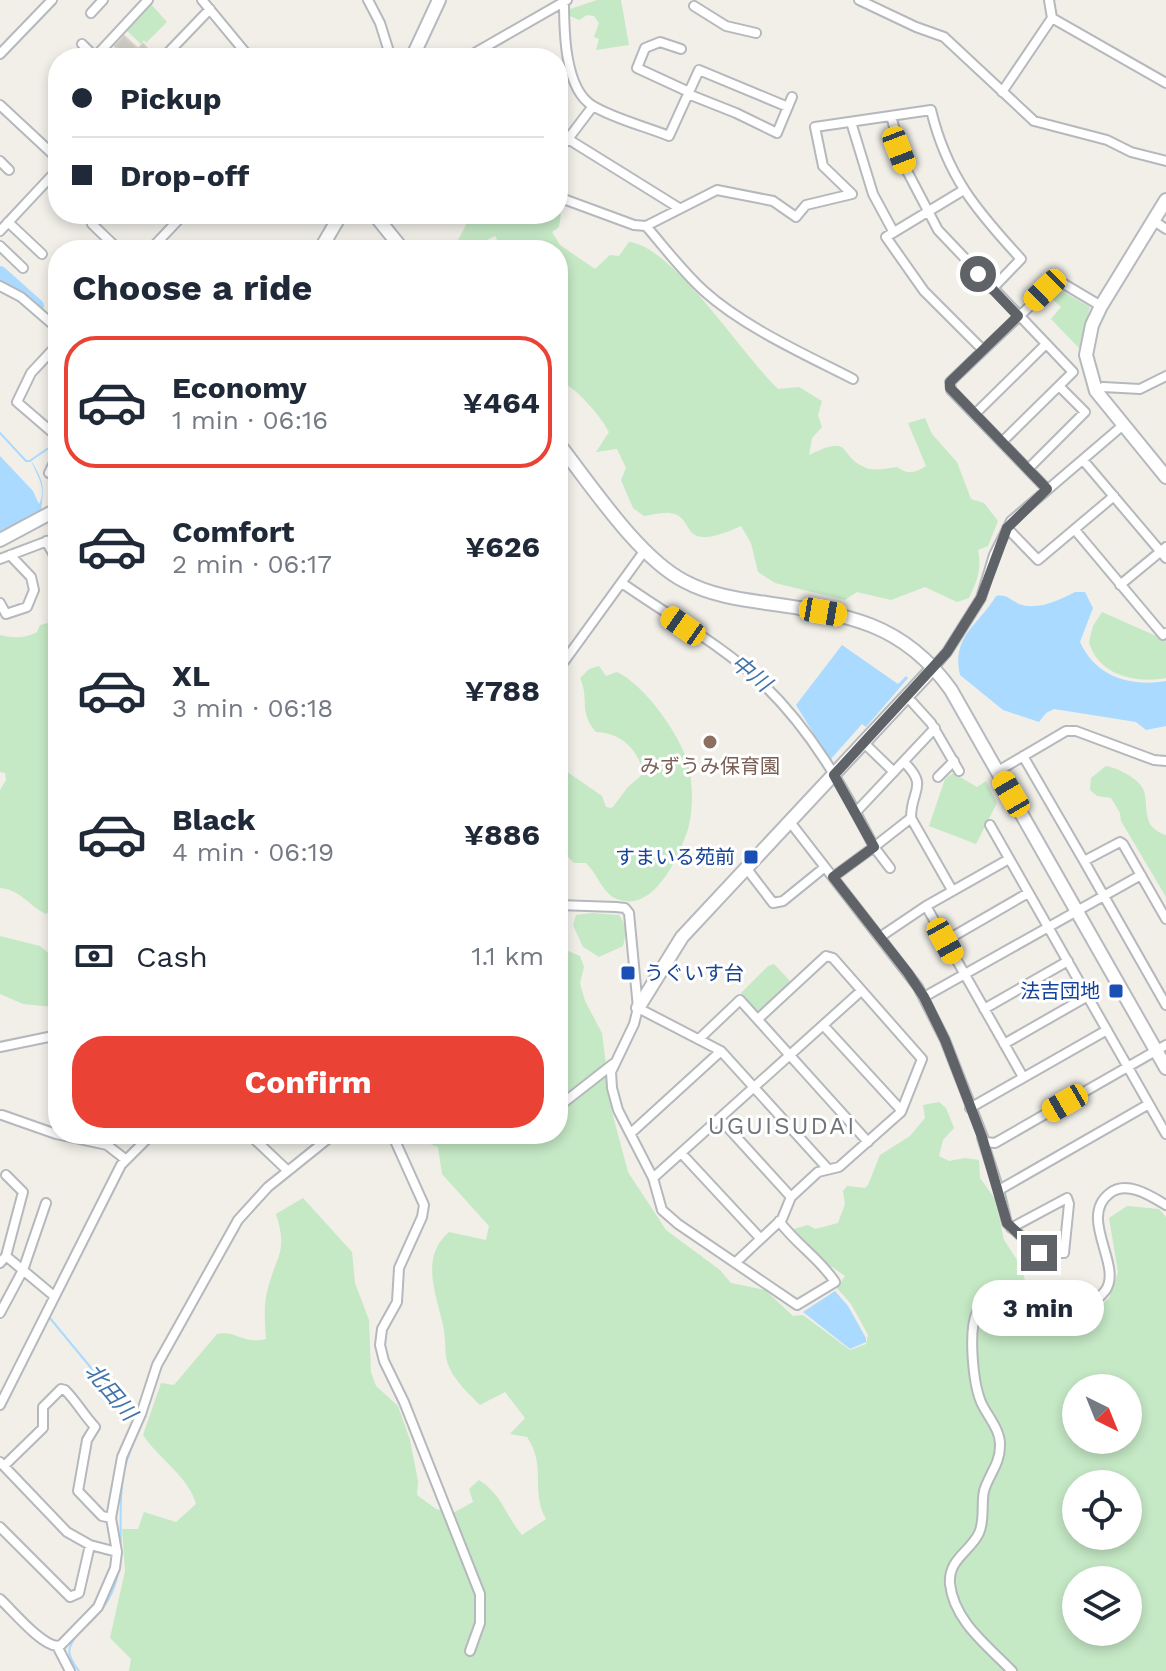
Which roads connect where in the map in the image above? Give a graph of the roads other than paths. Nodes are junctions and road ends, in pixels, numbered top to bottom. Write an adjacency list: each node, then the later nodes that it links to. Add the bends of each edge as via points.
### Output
1 (52, 0): 25 (street)
2 (103, 0): 12 (street)
3 (148, 0): 17 (street)
4 (202, 0): 11 (street)
5 (368, 0): 20 (street)
6 (439, 0): 21 (street)
7 (859, 0): 28 (street, via 944,37)
8 (1049, 0): 13 (street)
9 (565, 1): 22 (street); 23 (street)
10 (694, 5): 14 (street, via 726,26)
11 (210, 9): 18 (street); 19 (street)
12 (91, 13)
13 (1052, 18): 27 (street); 28 (street)
14 (756, 33)
15 (82, 44): 16 (street)
16 (86, 48)
17 (104, 48)
18 (173, 48)
19 (242, 48)
20 (388, 48)
21 (417, 48)
22 (489, 48)
23 (566, 48)
24 (681, 49): 29 (street, via 660,42 645,48 637,68)
25 (0, 54)
26 (568, 56): 32 (street, via 579,92)
27 (1166, 83)
28 (1002, 92): 40 (street, via 1034,121)
29 (689, 93): 32 (street, via 669,136); 33 (street, via 699,70); 33 (street, via 777,133)
30 (792, 97): 33 (street)
31 (0, 105): 38 (street)
32 (593, 106): 36 (street)
33 (788, 107)
34 (891, 116): 35 (street); 44 (street, via 931,110 942,152); 49 (street, via 903,159)
35 (851, 122): 43 (street); 45 (street, via 815,127 823,166)
36 (568, 136)
37 (568, 146): 48 (street)
38 (48, 150)
39 (0, 161): 41 (street)
40 (1166, 161)
41 (9, 170)
42 (48, 180): 52 (street)
43 (871, 187): 45 (street); 59 (street)
44 (962, 191): 49 (street); 67 (street, via 1021,259)
45 (852, 194): 48 (street, via 806,205 796,217 773,201 717,190)
46 (1166, 200): 51 (street)
47 (568, 201): 56 (street)
48 (679, 208): 56 (street)
49 (927, 211): 59 (street); 67 (street)
50 (0, 212): 52 (street)
51 (1154, 221): 57 (street); 68 (street)
52 (9, 222): 58 (street); 64 (street)
53 (95, 224): 60 (street)
54 (175, 224): 61 (street)
55 (382, 224): 62 (street)
56 (646, 226): 75 (street, via 706,293 782,343)
57 (1166, 229)
58 (0, 231)
59 (893, 231): 72 (street, via 886,237 888,244 909,273)
60 (110, 240)
61 (159, 240)
62 (395, 240)
63 (0, 246): 65 (street)
64 (42, 254)
65 (23, 268)
66 (0, 286): 70 (street)
67 (992, 289): 69 (street)
68 (1101, 306): 69 (street, via 1060,284 1045,290); 77 (street, via 1086,355)
69 (1018, 316): 71 (street); 72 (street)
70 (48, 320)
71 (1046, 344): 76 (street, via 1073,372); 78 (street)
72 (983, 350): 78 (street, via 949,385)
73 (48, 355): 80 (street, via 31,373 17,402)
74 (1166, 376): 77 (street, via 1140,389)
75 (853, 379)
76 (1059, 386): 81 (street); 84 (street, via 1085,412)
77 (1096, 391): 79 (street)
78 (975, 414): 81 (street)
79 (1122, 426): 83 (street); 85 (street)
80 (48, 429)
81 (1002, 442): 84 (street)
82 (568, 455): 94 (street)
83 (1083, 460): 86 (street); 87 (street)
84 (1028, 469): 86 (street)
85 (1166, 477)
86 (1047, 489): 89 (street)
87 (1114, 496): 90 (street); 95 (street)
88 (48, 514): 91 (street)
89 (1007, 528): 90 (street, via 1038,560); 103 (street, via 981,598)
90 (1075, 530): 99 (street)
91 (0, 540)
92 (46, 541): 93 (street); 96 (street)
93 (48, 544)
94 (645, 550): 98 (street); 103 (street, via 681,580 714,593 872,624)
95 (1164, 552): 99 (street)
96 (10, 555): 97 (street); 100 (street, via 31,577 32,596 27,607 6,614)
97 (0, 559)
98 (623, 581): 102 (street); 114 (street, via 762,683 802,726)
99 (1120, 585): 101 (street)
100 (0, 603)
101 (1166, 633)
102 (568, 656)
103 (934, 667): 106 (street); 112 (street)
104 (912, 702): 105 (street)
105 (935, 728): 108 (street); 110 (street)
106 (864, 743): 113 (street); 114 (street)
107 (1023, 756): 109 (street, via 1066,731 1076,731); 112 (street); 122 (street)
108 (954, 761): 111 (street); 115 (street)
109 (1166, 761)
110 (904, 762): 113 (street); 117 (street, via 919,782)
111 (959, 771)
112 (998, 771): 133 (street)
113 (894, 772): 116 (street)
114 (834, 775): 116 (street); 118 (street)
115 (938, 777)
116 (856, 812): 120 (street)
117 (911, 818): 120 (street); 128 (street)
118 (790, 822): 123 (street); 125 (street)
119 (990, 825): 121 (street)
120 (874, 847): 124 (street); 127 (street)
121 (1009, 859): 128 (street); 129 (street)
122 (1084, 861): 126 (street, via 1120,842); 130 (street)
123 (825, 867): 125 (street, via 783,901 773,903); 127 (street)
124 (890, 868)
125 (747, 869): 144 (street, via 682,937)
126 (1141, 875): 130 (street); 134 (street)
127 (833, 877): 136 (street)
128 (952, 890): 132 (street)
129 (1028, 893): 135 (street); 137 (street)
130 (1104, 896): 133 (street); 143 (street)
131 (568, 905): 144 (street, via 616,907 629,913)
132 (926, 906): 136 (street); 137 (street)
133 (1077, 911): 135 (street); 153 (street)
134 (1166, 919)
135 (1049, 927): 138 (street); 139 (street)
136 (880, 937): 142 (street)
137 (945, 941): 139 (street)
138 (1068, 961): 141 (street); 145 (street)
139 (964, 975): 142 (street); 145 (street)
140 (861, 991): 146 (street, via 826,956); 147 (street); 164 (street, via 922,1059)
141 (1088, 996): 148 (street); 151 (street)
142 (924, 997): 163 (street)
143 (1166, 1005)
144 (638, 1008): 150 (street); 156 (street)
145 (984, 1009): 151 (street)
146 (758, 1019): 150 (street, via 740,1000); 155 (street)
147 (823, 1025): 155 (street); 164 (street)
148 (1107, 1030): 157 (street); 159 (street)
149 (48, 1037): 152 (street)
150 (699, 1039): 154 (street)
151 (1004, 1044): 159 (street)
152 (0, 1047)
153 (1161, 1048): 157 (street); 158 (street)
154 (721, 1051): 160 (street); 168 (street)
155 (789, 1055): 160 (street); 171 (street)
156 (613, 1064): 161 (street); 168 (street, via 614,1098)
157 (1128, 1067): 162 (street); 170 (street, via 995,1143)
158 (1166, 1068)
159 (1023, 1077): 163 (street)
160 (754, 1087): 166 (street); 179 (street)
161 (568, 1099)
162 (1149, 1104): 169 (street); 183 (street)
163 (970, 1108): 170 (street)
164 (901, 1110): 171 (street)
165 (2, 1115): 167 (street)
166 (720, 1119): 177 (street); 184 (street)
167 (48, 1131)
168 (631, 1133): 182 (street)
169 (1166, 1134)
170 (982, 1137): 183 (street)
171 (868, 1142): 179 (street, via 839,1167)
172 (102, 1144): 178 (street)
173 (141, 1144): 178 (street)
174 (260, 1144): 180 (street)
175 (322, 1144): 180 (street)
176 (397, 1144): 203 (street, via 424,1205 399,1268 397,1302 382,1329 380,1345 480,1594 480,1623)
177 (682, 1154): 182 (street); 189 (street)
178 (125, 1159): 193 (street)
179 (828, 1169): 184 (street)
180 (288, 1171): 197 (street, via 253,1202 226,1240 157,1365 122,1457)
181 (6, 1175): 190 (street, via 23,1192)
182 (653, 1178): 191 (street, via 670,1219)
183 (999, 1190): 188 (street)
184 (791, 1197): 187 (street)
185 (46, 1203): 192 (street)
186 (1166, 1205): 205 (street, via 1124,1188 1104,1200 1099,1231 1110,1280 1089,1305 1059,1311 1006,1291 982,1306 972,1326 976,1384 1000,1437 1000,1451 984,1493 981,1528 953,1564 950,1586 963,1621)
187 (779, 1221): 189 (street); 191 (street, via 835,1282 797,1305)
188 (1011, 1228): 188 (street, via 1039,1253 1061,1254 1068,1200)
189 (760, 1238): 191 (street)
190 (3, 1259): 192 (street)
191 (735, 1263)
192 (23, 1270): 193 (street); 194 (street)
193 (54, 1296): 195 (street)
194 (0, 1313)
195 (1, 1401)
196 (2, 1464): 197 (street, via 43,1428 43,1407 65,1390 95,1427 87,1440 78,1491 102,1516); 199 (street, via 67,1532)
197 (111, 1518): 200 (street)
198 (0, 1527): 199 (street, via 70,1597 79,1593)
199 (90, 1545): 200 (street)
200 (117, 1552): 202 (street, via 98,1607)
201 (0, 1599): 202 (street)
202 (57, 1646): 204 (street)
203 (470, 1651)
204 (70, 1671)
205 (1012, 1671)

